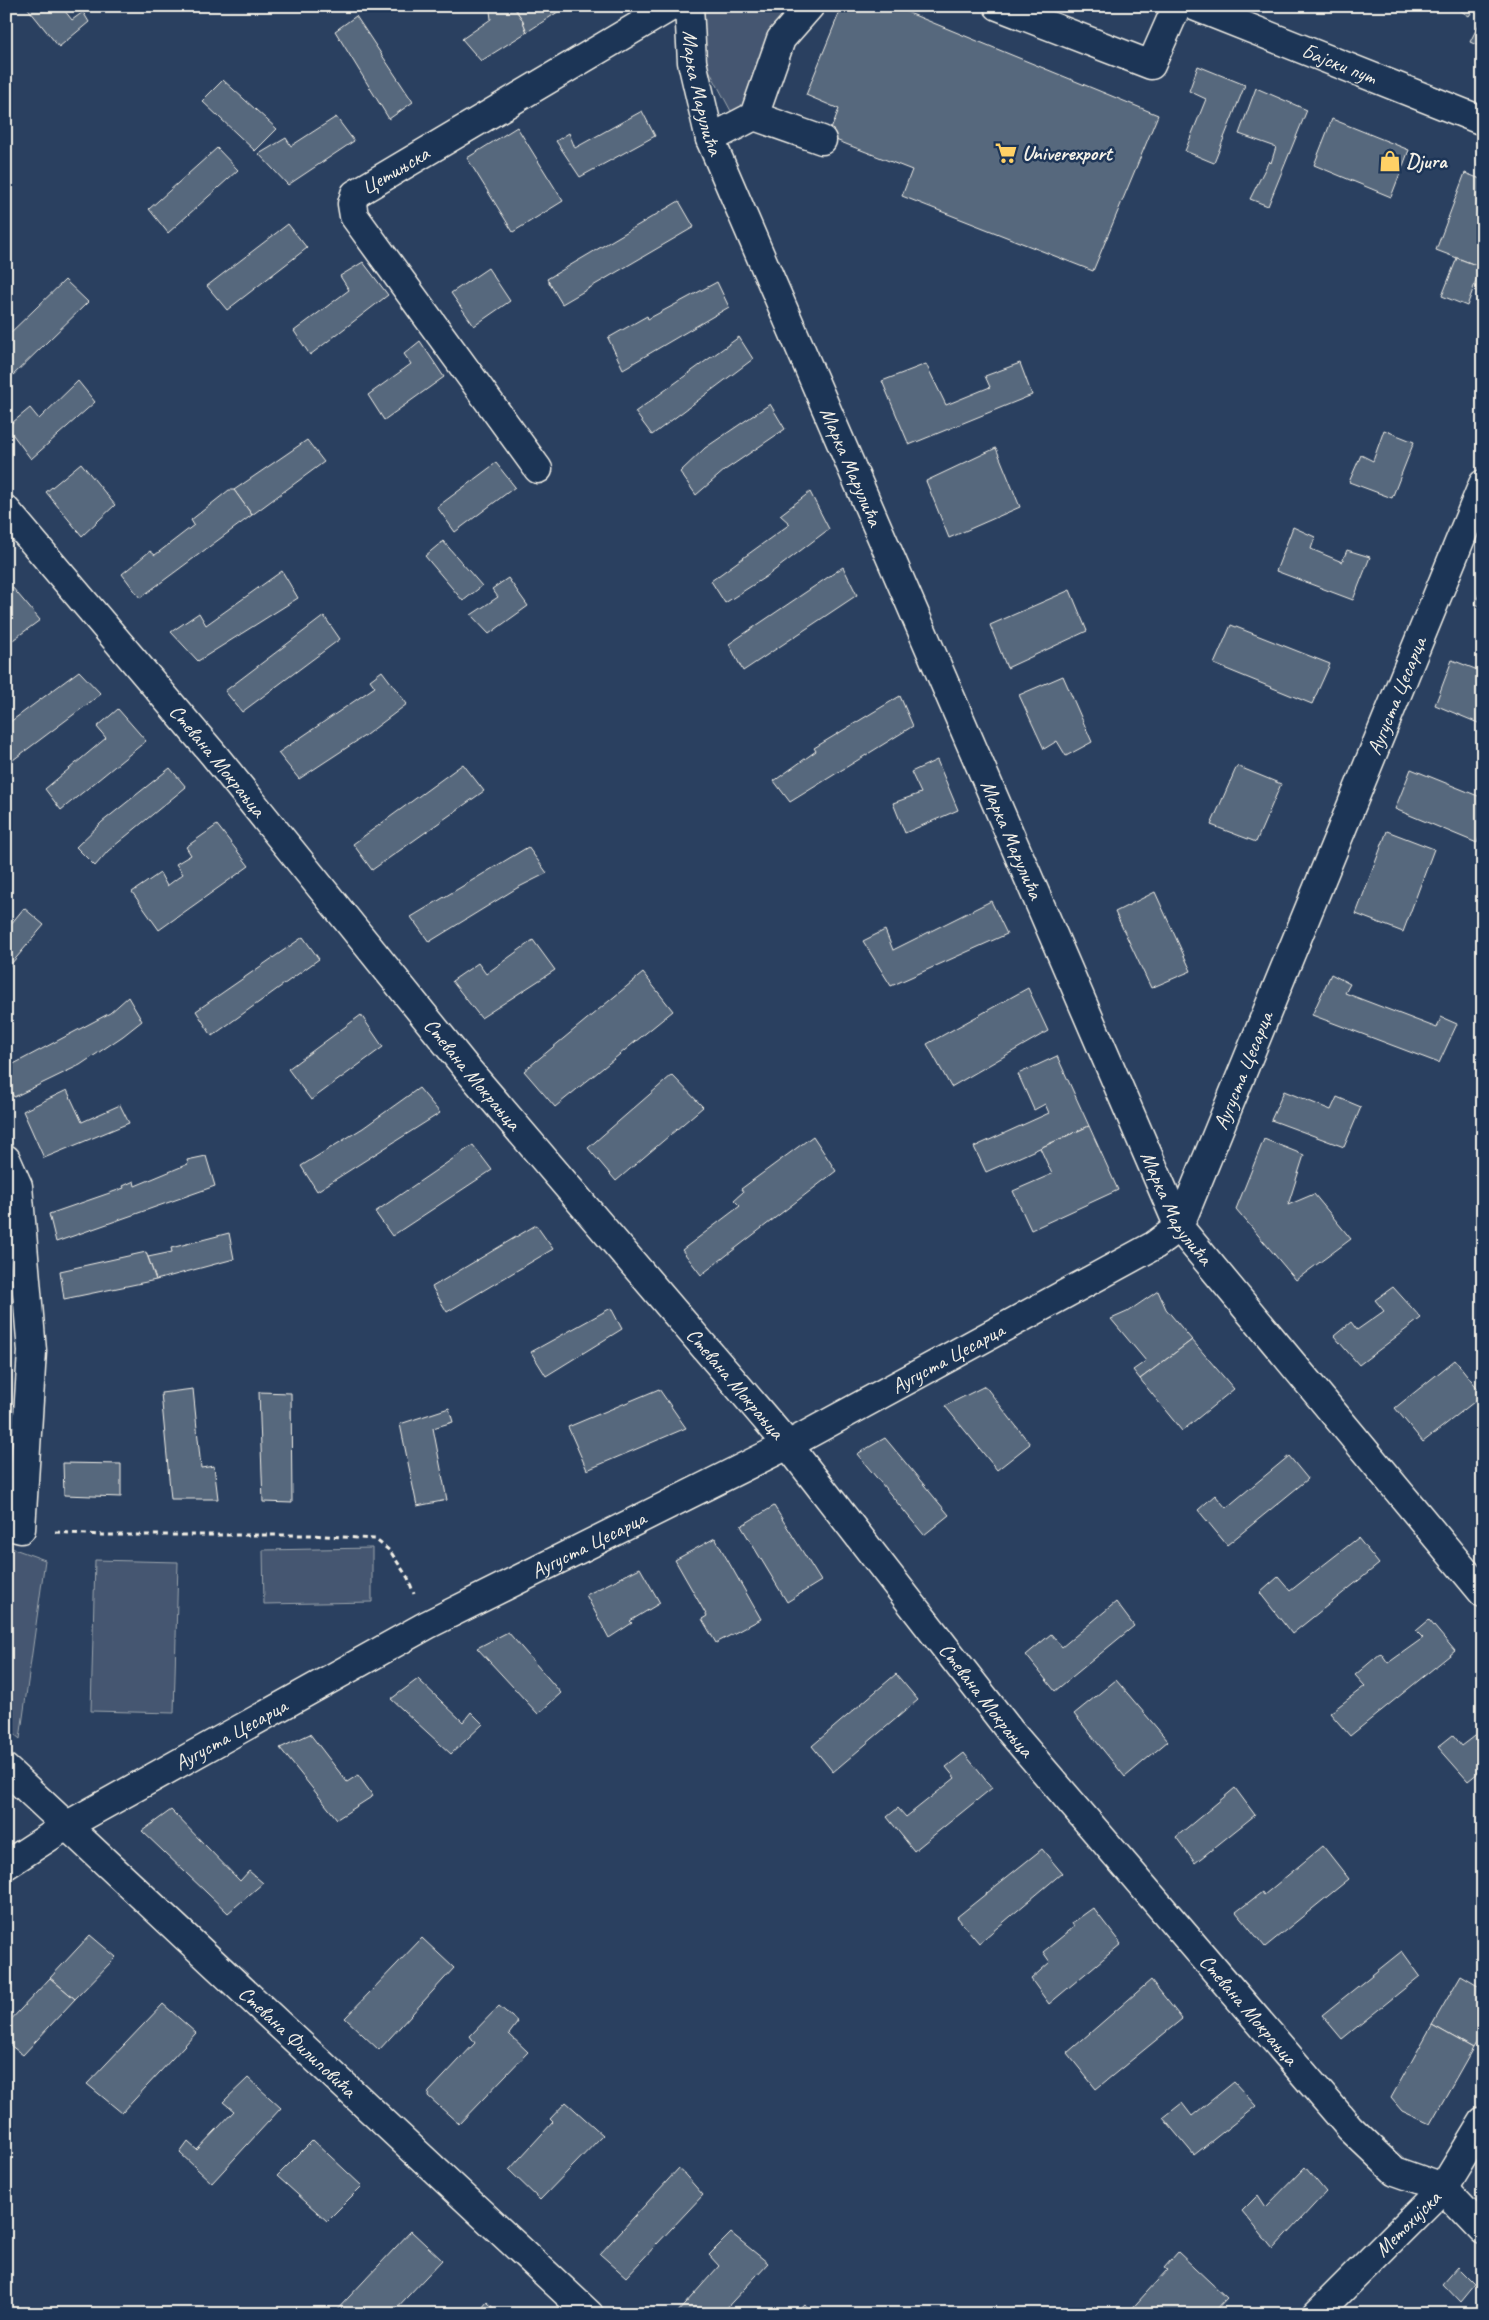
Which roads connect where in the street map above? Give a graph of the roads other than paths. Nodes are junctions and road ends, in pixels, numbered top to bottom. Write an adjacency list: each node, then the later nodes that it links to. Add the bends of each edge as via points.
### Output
1 (672, 6): 11 (street, Цетињска, via 355,194 352,204 354,216)
2 (689, 6): 9 (street, Марка Марулића, via 692,62)
3 (810, 6): 7 (street, via 781,39)
4 (998, 6): 5 (street, via 1151,65)
5 (1177, 6)
6 (1194, 6): 8 (street, Бајски пут)
7 (754, 116): 9 (street); 10 (street)
8 (1483, 121)
9 (710, 139): 15 (street, Марка Марулића)
10 (822, 140)
11 (538, 469)
12 (1483, 484): 15 (street, Аугуста Цесарца)
13 (6, 510): 16 (street, Стевана Мокрањца, via 214,756 468,1070)
14 (6, 1159): 17 (street, via 18,1186 32,1350)
15 (1179, 1227): 16 (street, Аугуста Цесарца, via 1155,1245); 18 (street, Марка Марулића)
16 (788, 1445): 20 (street, Аугуста Цесарца, via 427,1625); 23 (street, Стевана Мокрањца, via 1010,1731 1350,2128 1395,2171)
17 (14, 1527)
18 (1483, 1593)
19 (6, 1769): 20 (street, Стевана Филиповића)
20 (66, 1826): 21 (street, Аугуста Цесарца); 25 (street, Стевана Филиповића)
21 (6, 1865)
22 (1483, 2122): 23 (street, Метохијска)
23 (1443, 2188): 24 (street, Стевана Мокрањца); 26 (street, Метохијска)
24 (1483, 2230)
25 (589, 2314)
26 (1317, 2314)

